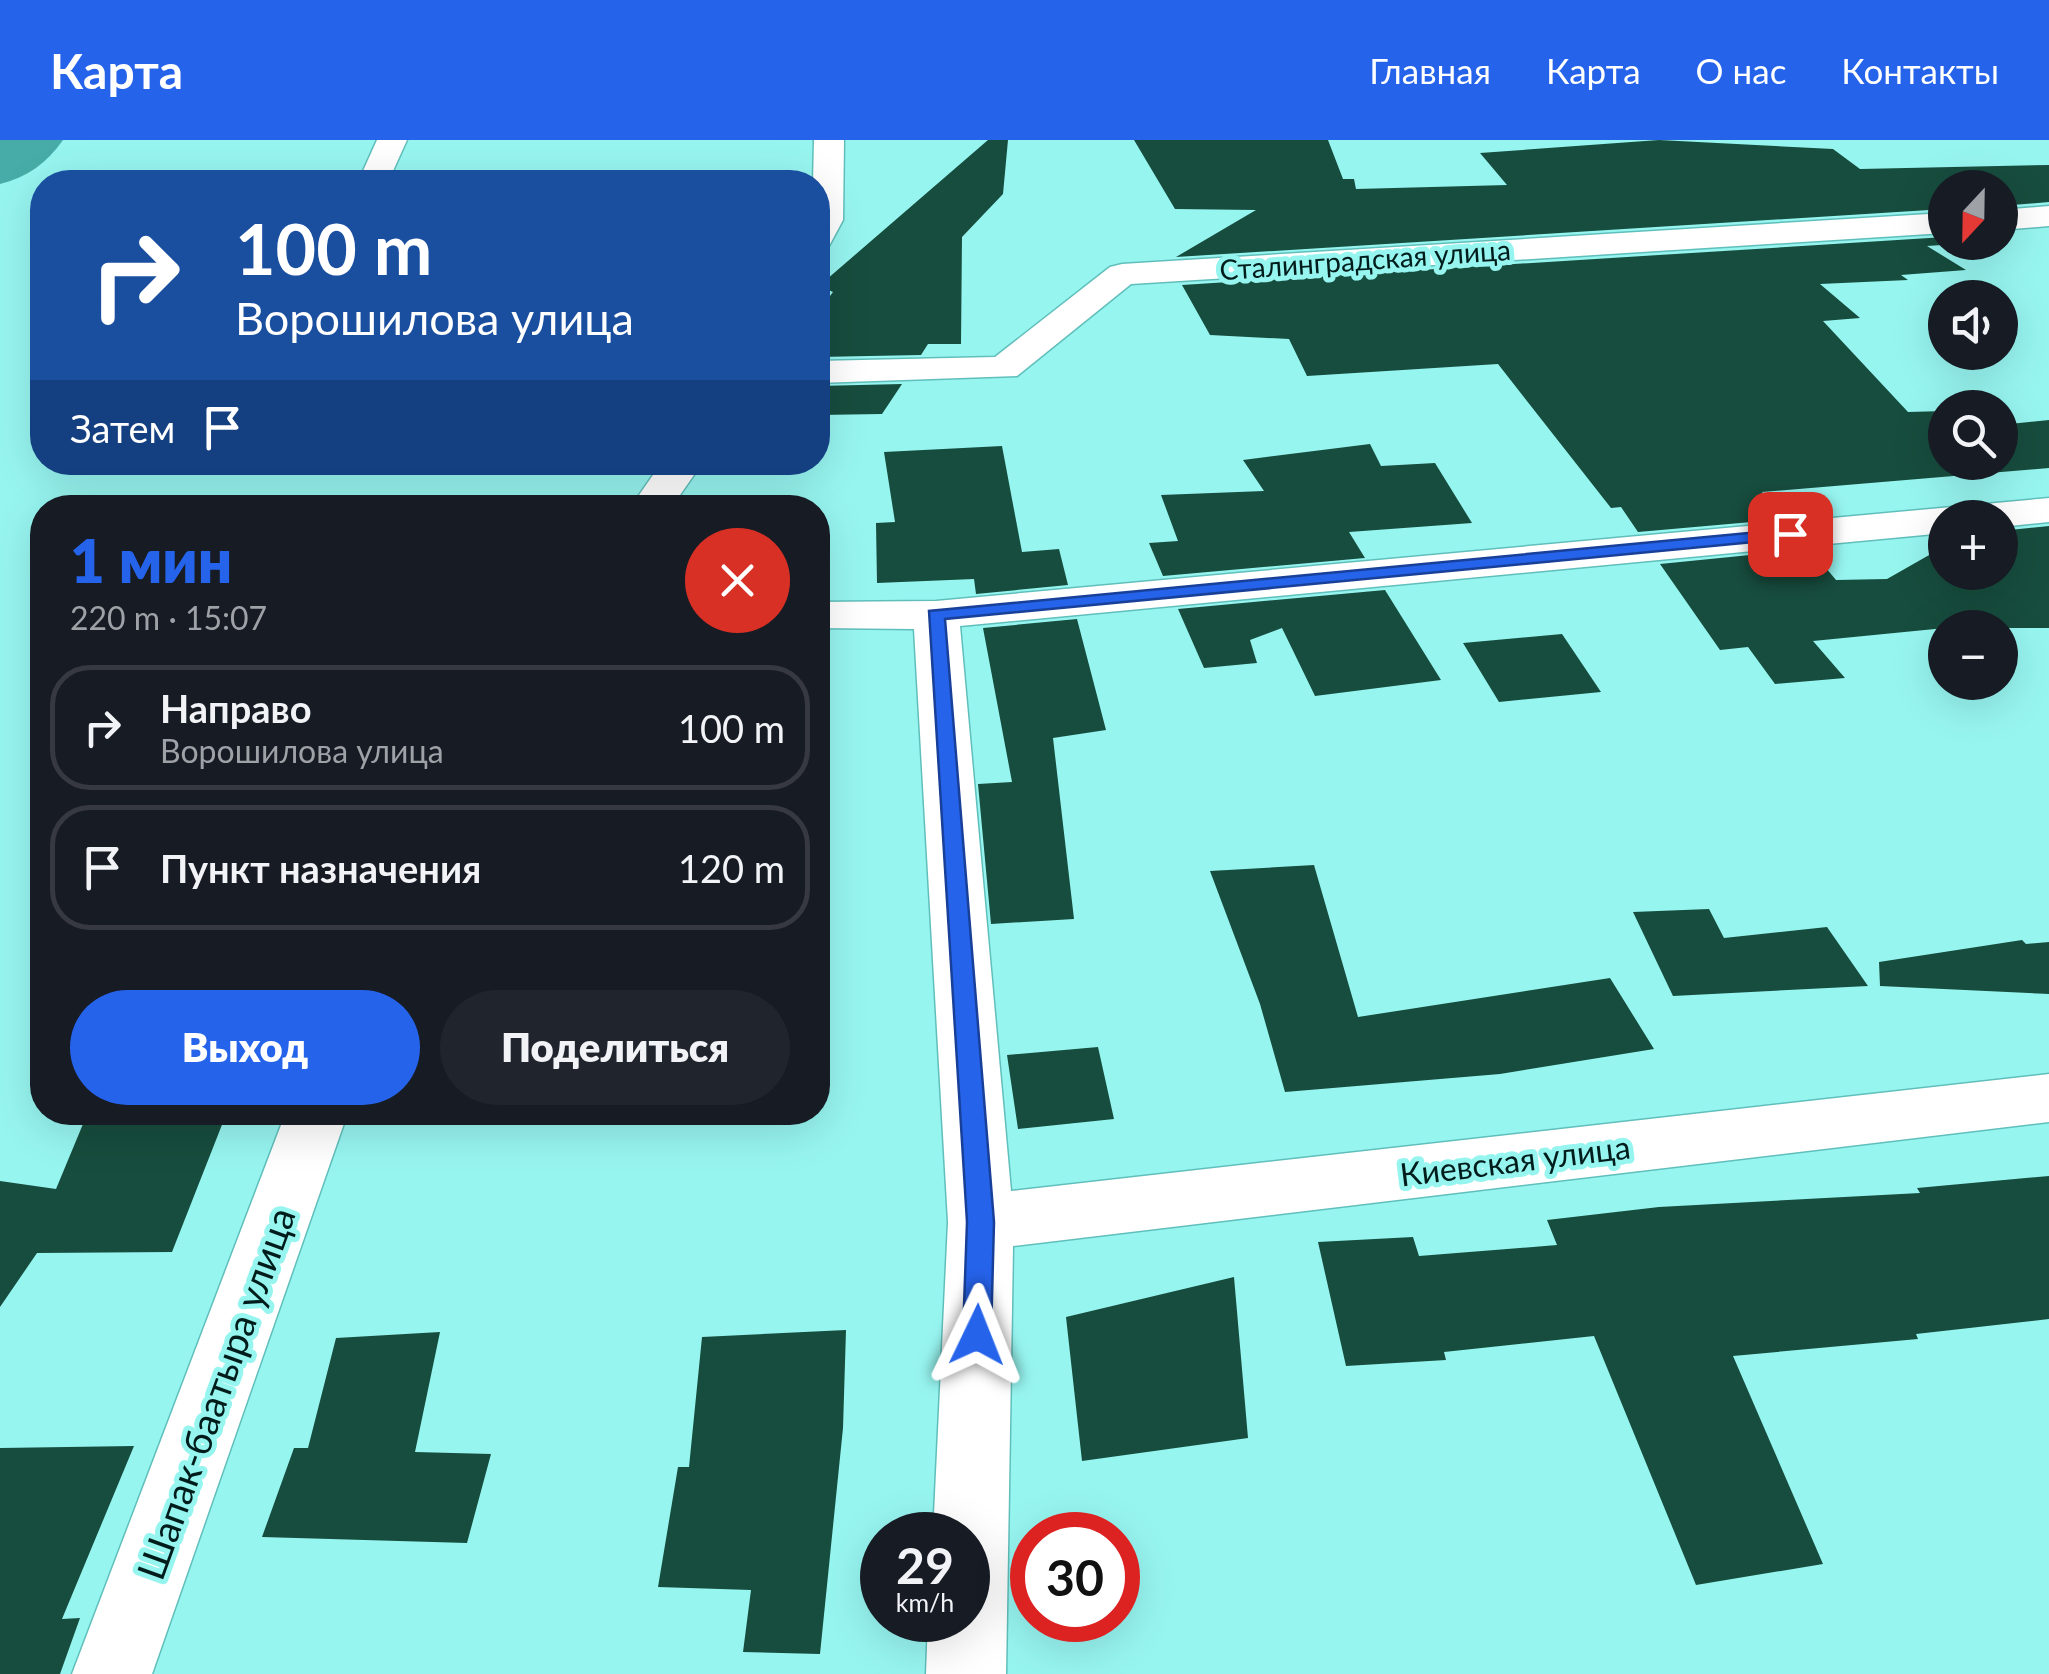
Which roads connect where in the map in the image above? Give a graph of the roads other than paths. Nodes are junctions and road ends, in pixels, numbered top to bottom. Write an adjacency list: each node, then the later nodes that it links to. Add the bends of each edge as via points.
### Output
1 (392, 140): 4 (street)
2 (850, 140): 3 (street)
3 (829, 141): 5 (street)
4 (379, 170)
5 (828, 170)
6 (2049, 216): 7 (street)
7 (2018, 219)
8 (1928, 224): 9 (street, Сталинградская улица, via 1122,274 1004,368)
9 (830, 372)
10 (2049, 510): 11 (street)
11 (2018, 513)
12 (1928, 522): 14 (street)
13 (830, 615): 14 (street)
14 (936, 615): 17 (street)
15 (2049, 1098): 17 (street, Киевская улица)
16 (312, 1125): 18 (street, Шапак-баатыра улица)
17 (980, 1222): 19 (street)
18 (112, 1674)
19 (966, 1674)

